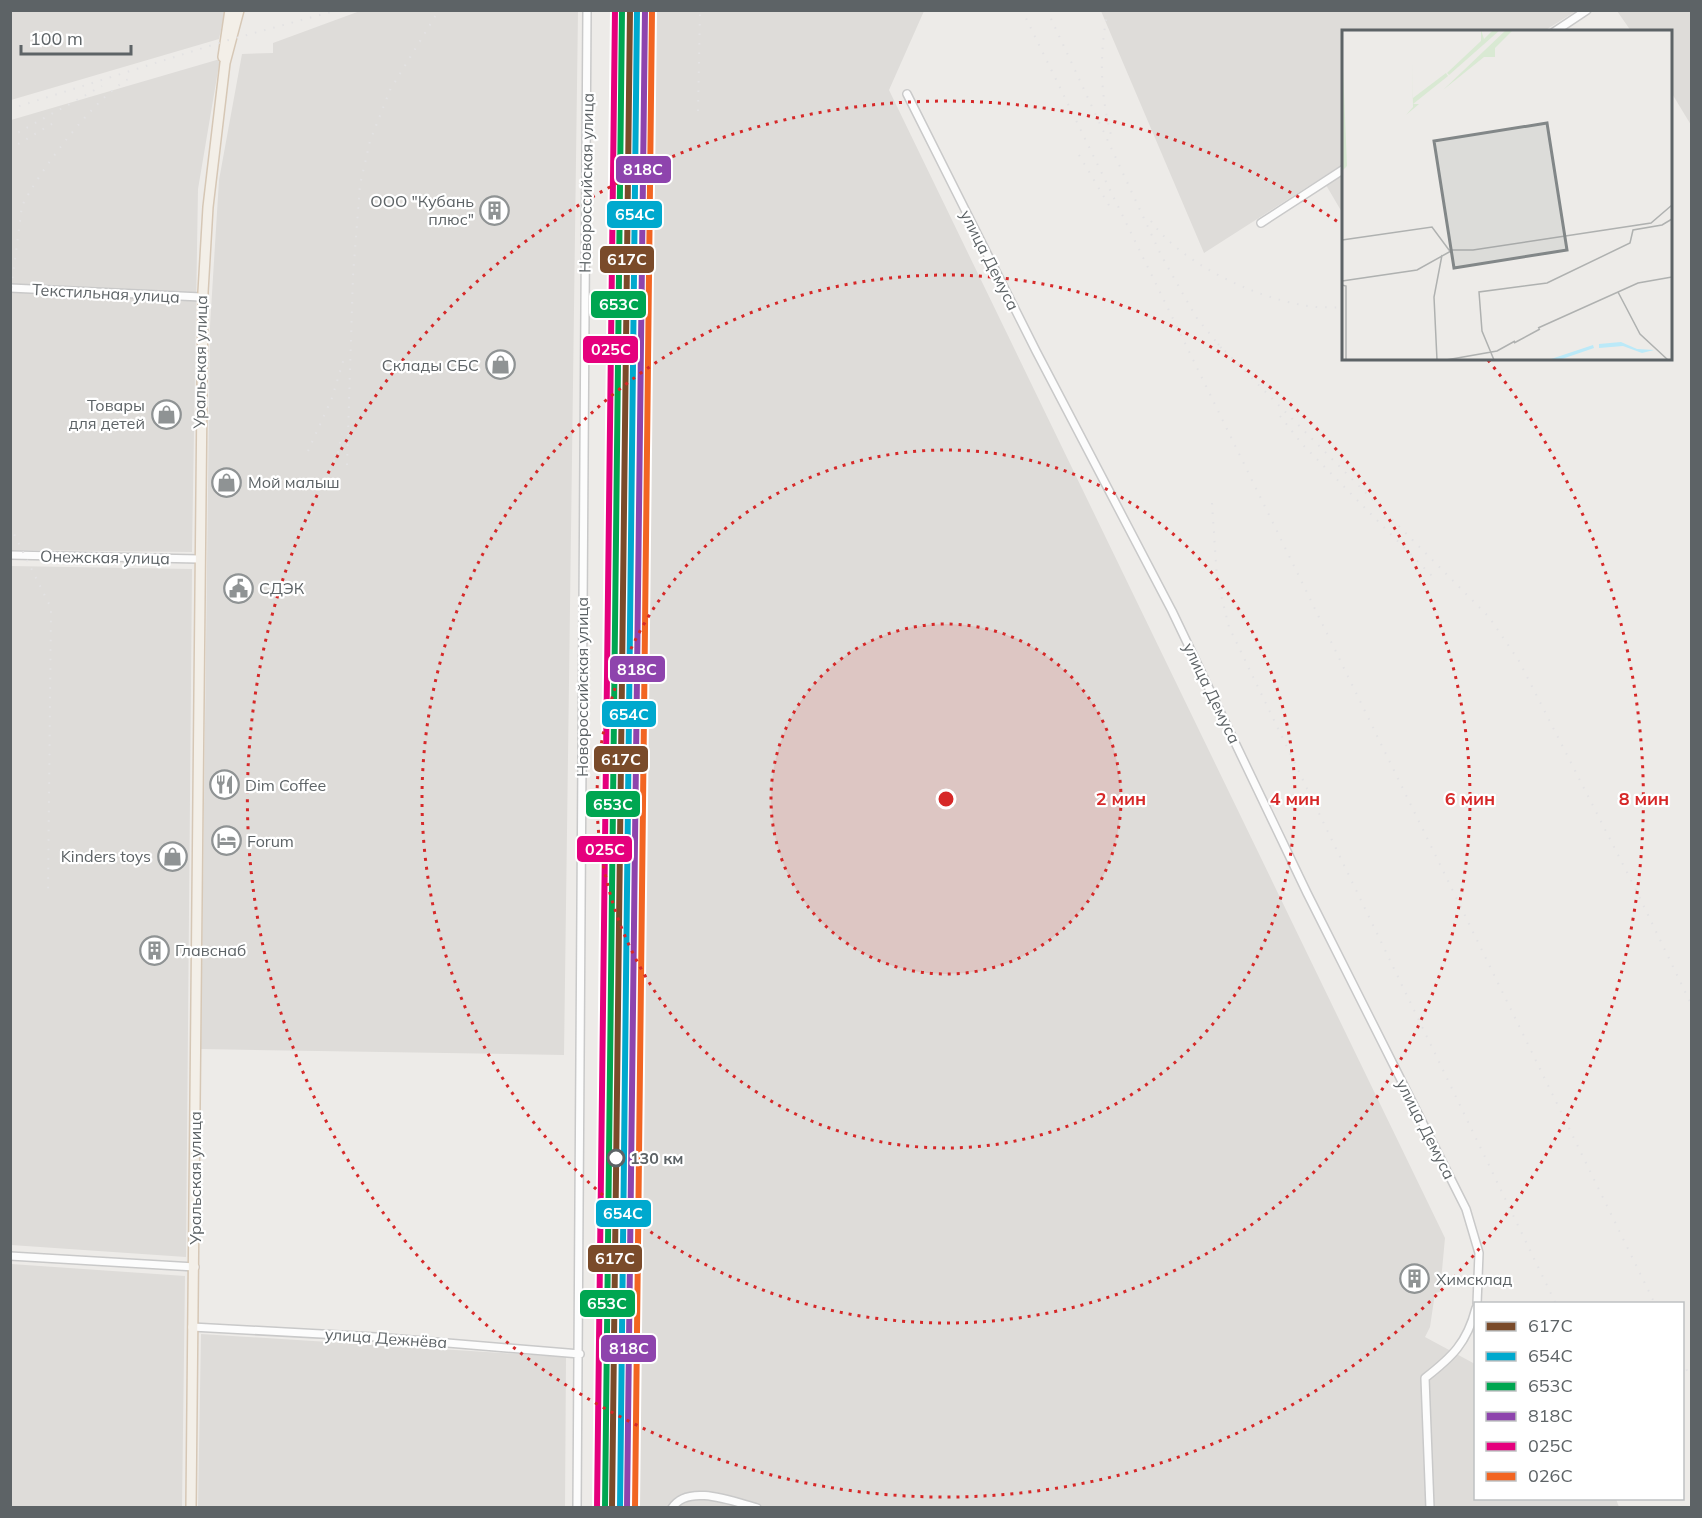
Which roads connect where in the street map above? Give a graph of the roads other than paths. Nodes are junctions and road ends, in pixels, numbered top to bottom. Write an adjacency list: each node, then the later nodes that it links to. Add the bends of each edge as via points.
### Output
1 (230, 10): 7 (main road, Уральская улица)
2 (239, 10): 7 (main road, Уральская улица, via 225,63)
3 (587, 10): 19 (street, Новороссийская улица)
4 (1587, 10): 5 (street)
5 (1557, 30)
6 (907, 94): 16 (street, улица Демуса, via 1172,610 1307,892 1466,1209 1479,1253)
7 (217, 124): 11 (main road, Уральская улица, via 206,207)
8 (1342, 170): 9 (street)
9 (1261, 223)
10 (10, 288): 11 (street, Текстильная улица)
11 (202, 297): 13 (main road, Уральская улица)
12 (10, 555): 13 (street, Онежская улица)
13 (198, 559): 15 (main road, Уральская улица)
14 (10, 1256): 15 (street)
15 (194, 1267): 18 (main road, Уральская улица)
16 (1477, 1302)
17 (1474, 1314): 24 (street, via 1467,1337 1452,1357 1425,1378)
18 (193, 1327): 19 (street, улица Дежнёва); 20 (main road, Уральская улица)
19 (580, 1354): 21 (street, Новороссийская улица)
20 (190, 1508)
21 (577, 1508)
22 (672, 1508): 23 (street, via 684,1498 703,1495)
23 (757, 1508)
24 (1430, 1508)

